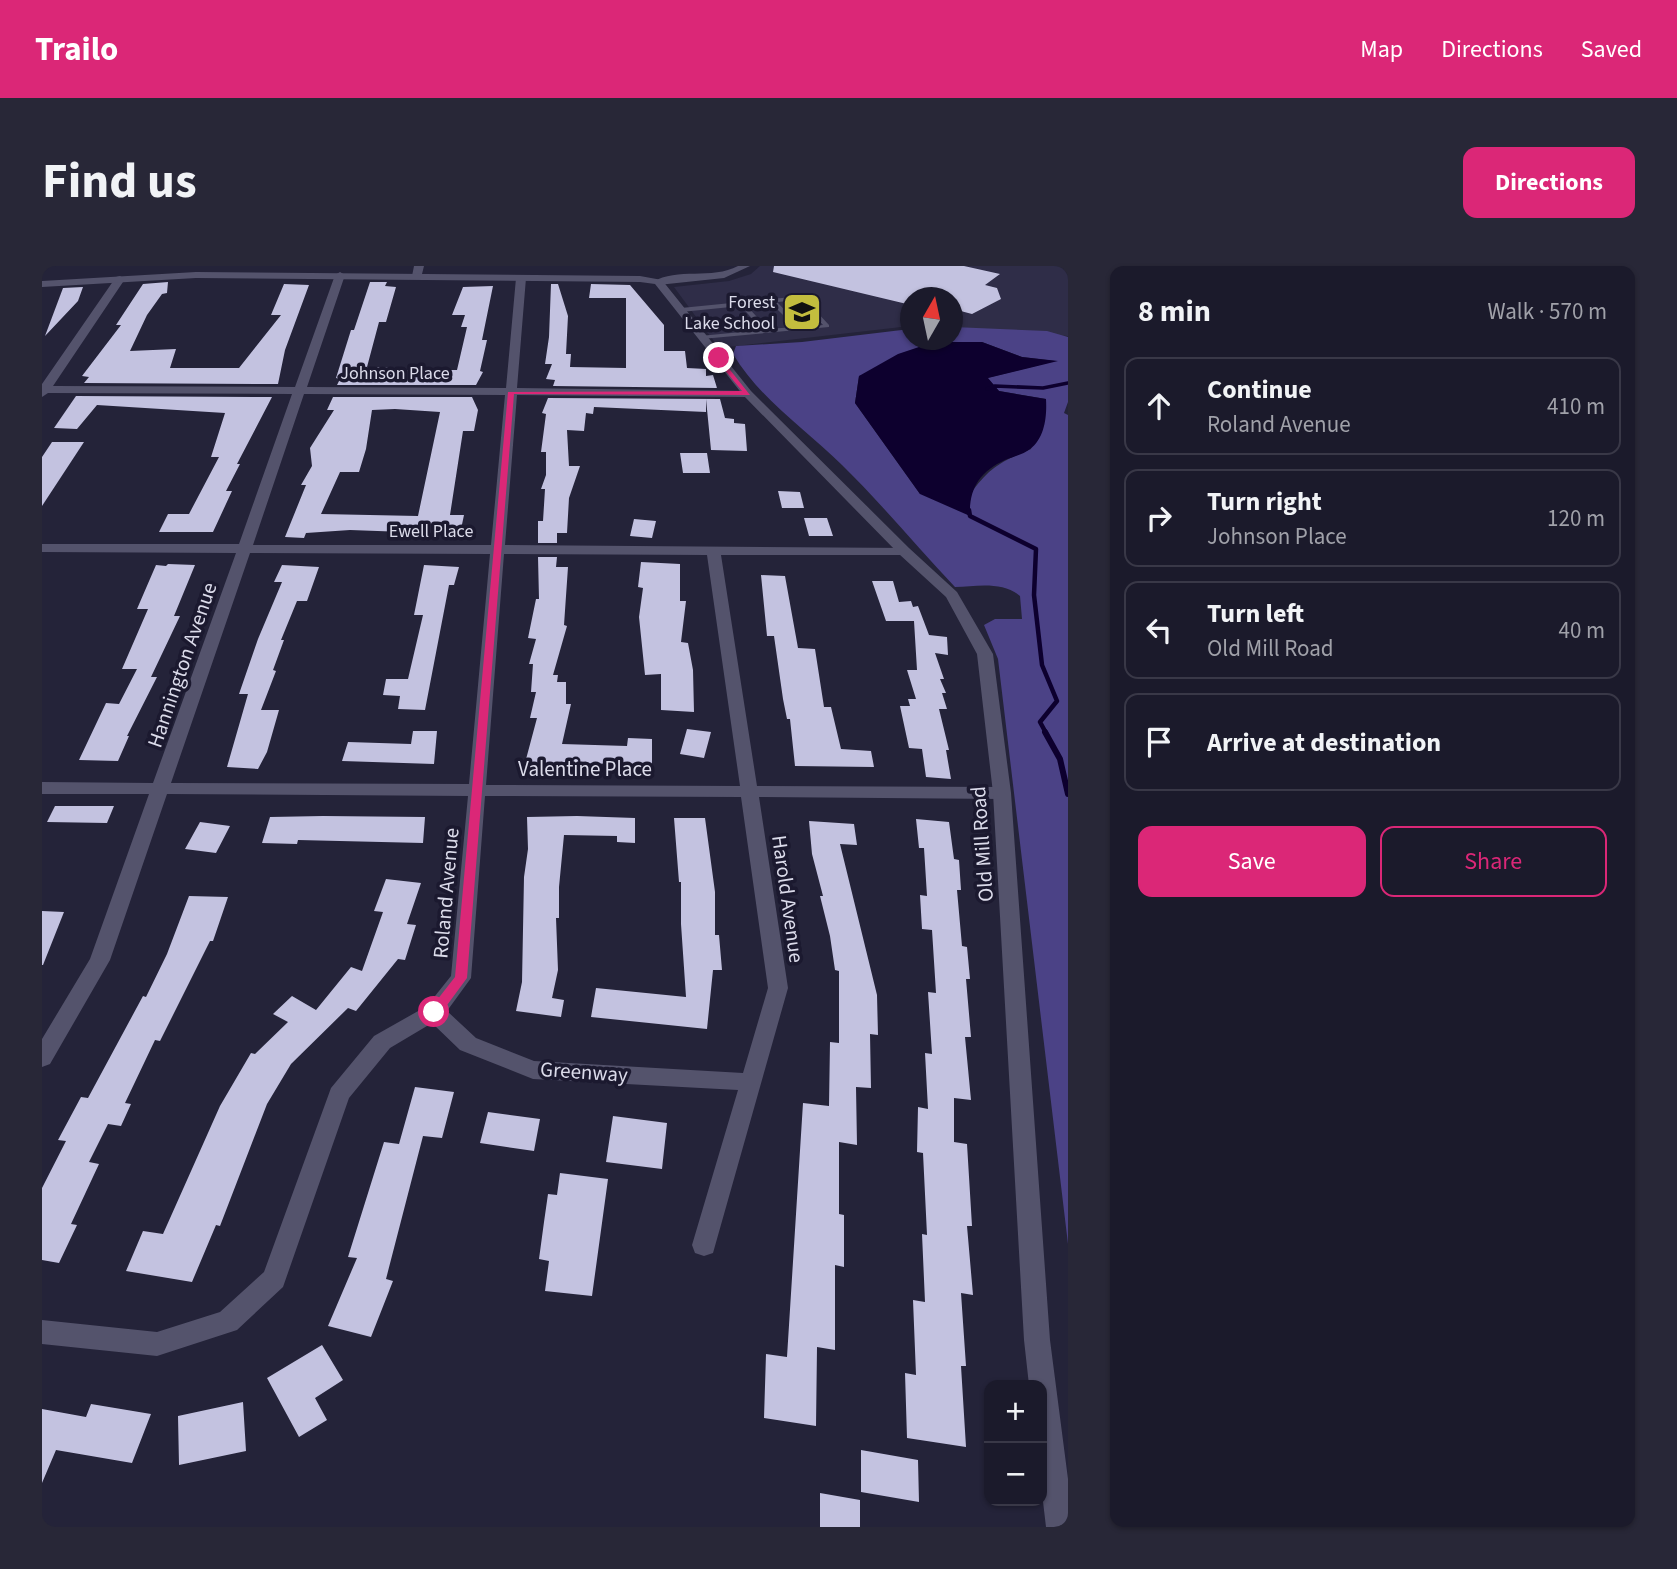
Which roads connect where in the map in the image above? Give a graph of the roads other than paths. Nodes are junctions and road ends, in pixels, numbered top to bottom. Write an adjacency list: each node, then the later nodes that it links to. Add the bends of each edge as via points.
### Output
1 (745, 266): 7 (street, via 722,277 682,285)
2 (195, 271): 4 (street); 6 (street)
3 (418, 271): 4 (street); 5 (street)
4 (340, 275): 15 (street, Hannington Avenue)
5 (521, 278): 7 (street); 17 (street, Roland Avenue)
6 (120, 279): 8 (street); 16 (street)
7 (658, 282): 11 (street, Old Mill Road)
8 (42, 284)
9 (773, 301): 10 (lane); 12 (lane); 12 (lane, via 802,298 827,326)
10 (742, 304): 11 (lane); 13 (lane)
11 (681, 310): 14 (street, Old Mill Road)
12 (799, 328): 13 (lane)
13 (766, 331): 14 (lane)
14 (702, 337): 18 (street, Old Mill Road)
15 (300, 390): 16 (street, Johnson Place); 17 (street, Johnson Place); 20 (street, Hannington Avenue)
16 (43, 391)
17 (511, 392): 18 (street, Johnson Place); 21 (street, Roland Avenue)
18 (747, 393): 23 (street, Old Mill Road)
19 (42, 548): 20 (street, Ewell Place)
20 (245, 549): 21 (street, Ewell Place); 25 (street, Hannington Avenue)
21 (497, 550): 22 (street, Ewell Place); 26 (street, Roland Avenue)
22 (714, 551): 23 (street, Ewell Place); 27 (street, Harold Avenue)
23 (904, 551): 28 (street, Old Mill Road, via 952,595 985,654)
24 (42, 788): 25 (street, Valentine Place)
25 (160, 789): 26 (street, Valentine Place); 30 (street, Hannington Avenue, via 100,960)
26 (477, 791): 27 (street, Valentine Place); 29 (street, Roland Avenue, via 461,978)
27 (750, 793): 28 (street, Valentine Place); 31 (street, Harold Avenue, via 778,988)
28 (1002, 793): 34 (street, Old Mill Road, via 1037,1340)
29 (434, 1012): 31 (street, Greenway, via 468,1044 533,1070); 33 (street, Roland Avenue, via 382,1042 339,1094 274,1279 229,1322 157,1344)
30 (42, 1058)
31 (751, 1082): 32 (street, Harold Avenue)
32 (704, 1245)
33 (42, 1332)
34 (1060, 1527)

